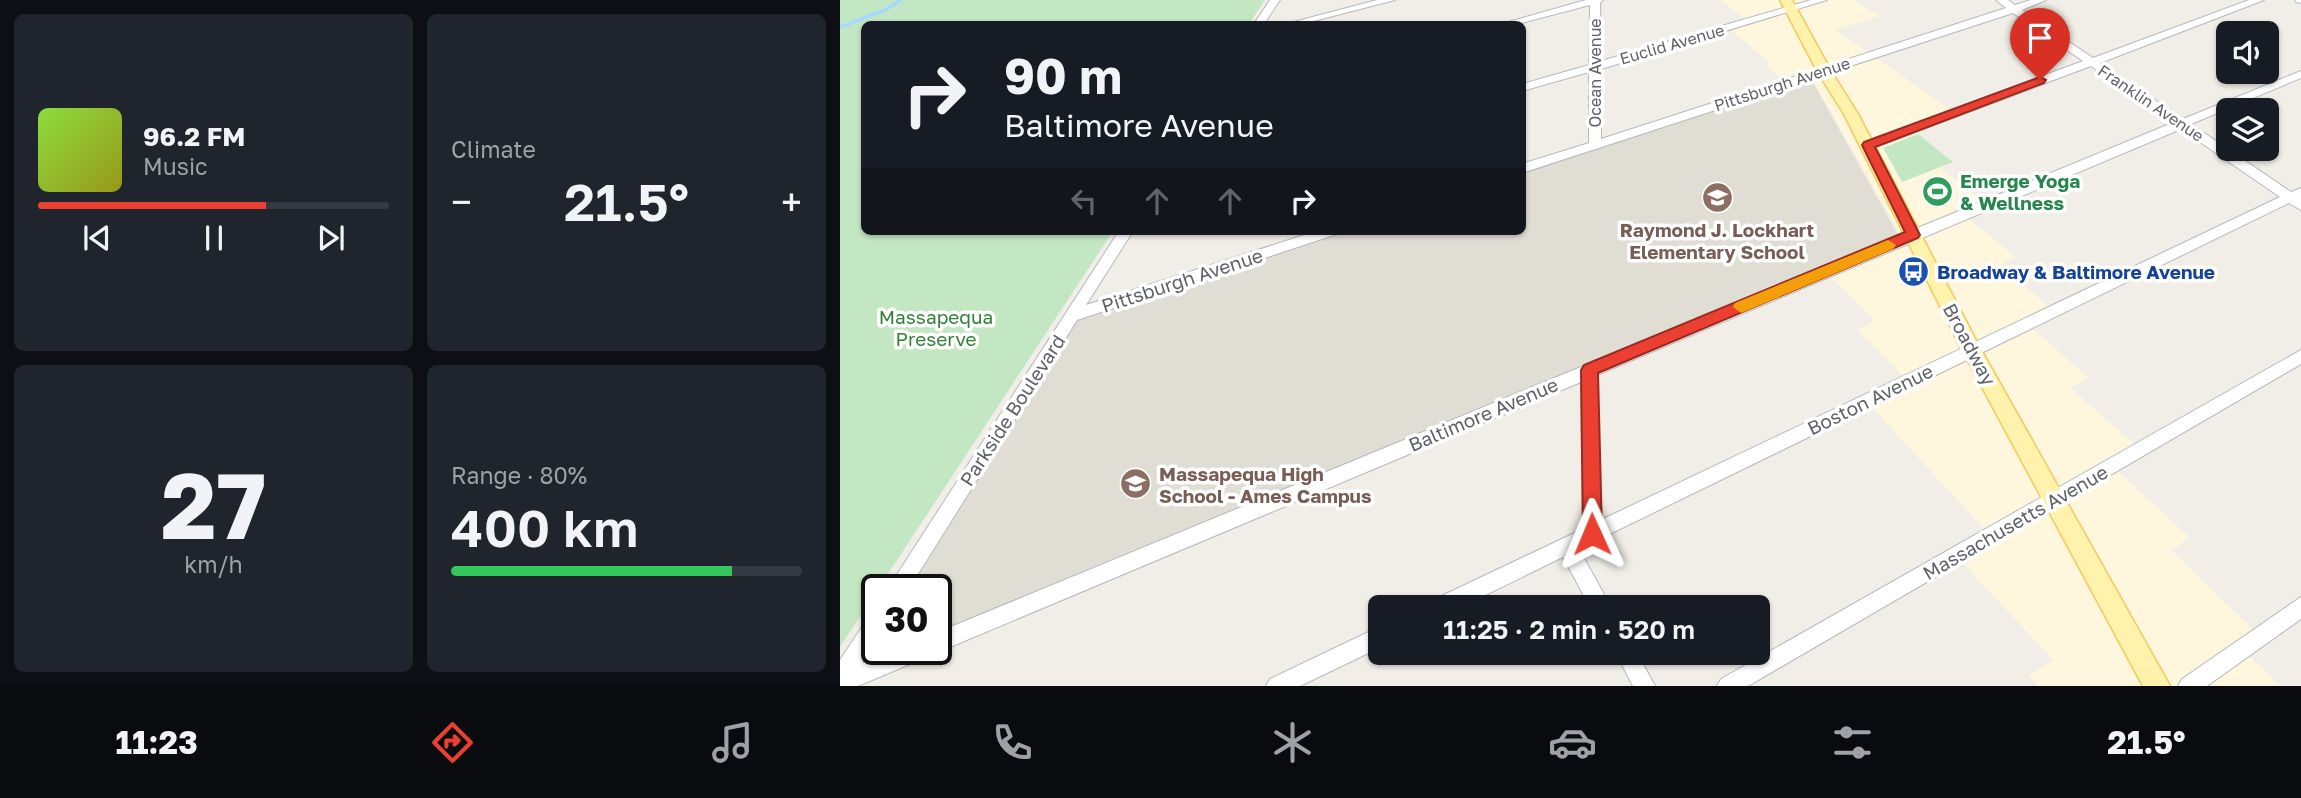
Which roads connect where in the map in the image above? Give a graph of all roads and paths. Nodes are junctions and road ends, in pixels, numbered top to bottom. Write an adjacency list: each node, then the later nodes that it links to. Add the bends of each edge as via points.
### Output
1 (1275, 0): 10 (street)
2 (1390, 0): 11 (street)
3 (1596, 0): 12 (street); 14 (street, Ocean Avenue)
4 (1822, 0): 8 (street, Euclid Avenue)
5 (2001, 0): 9 (street, Franklin Avenue)
6 (2041, 0): 9 (street, Pittsburgh Avenue)
7 (2259, 0): 13 (street)
8 (1789, 4): 14 (street, Euclid Avenue); 15 (main road, Broadway)
9 (2014, 9): 13 (street, Franklin Avenue); 15 (street, Pittsburgh Avenue)
10 (1261, 21)
11 (1303, 21)
12 (1517, 21)
13 (2091, 61): 18 (street, Franklin Avenue); 20 (street)
14 (1595, 67): 17 (street, Euclid Avenue); 19 (street, Ocean Avenue)
15 (1824, 71): 19 (street, Pittsburgh Avenue); 20 (main road, Broadway)
16 (2301, 74): 18 (street, Baltimore Avenue)
17 (1526, 87)
18 (2182, 124): 22 (street, Franklin Avenue); 25 (street, Baltimore Avenue)
19 (1595, 145): 21 (street, Pittsburgh Avenue)
20 (1868, 145): 25 (main road, Broadway)
21 (1526, 168)
22 (2297, 198): 27 (street, Boston Avenue)
23 (1123, 235): 26 (street, Parkside Boulevard)
24 (1320, 235): 26 (street, Pittsburgh Avenue)
25 (1913, 235): 27 (main road, Broadway); 29 (street, Baltimore Avenue)
26 (1072, 316): 33 (street, Parkside Boulevard)
27 (1972, 350): 30 (main road, Broadway); 31 (street, Boston Avenue)
28 (2301, 356): 30 (street, Massachusetts Avenue)
29 (1589, 370): 31 (street); 37 (street, Baltimore Avenue)
30 (2053, 500): 45 (street, Massachusetts Avenue); 46 (main road, Broadway)
31 (1592, 534): 32 (street, Boston Avenue)
32 (1567, 546): 34 (street, Boston Avenue); 35 (street)
33 (907, 574)
34 (1465, 595)
35 (1594, 595)
36 (2301, 607): 47 (street)
37 (952, 636)
38 (1368, 642): 43 (street)
39 (861, 648): 42 (street)
40 (881, 665): 42 (street)
41 (1633, 665): 44 (street)
42 (840, 681)
43 (1277, 686)
44 (1644, 686)
45 (1728, 686)
46 (2157, 686)
47 (2189, 686)

